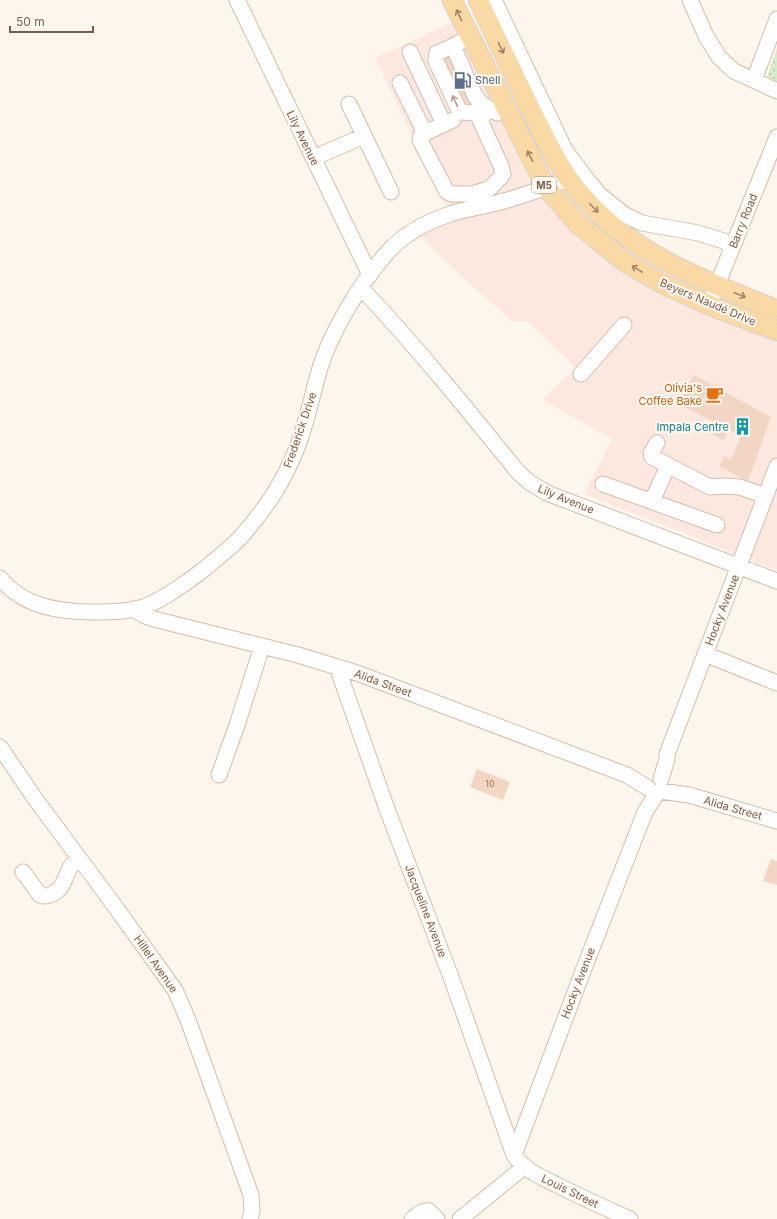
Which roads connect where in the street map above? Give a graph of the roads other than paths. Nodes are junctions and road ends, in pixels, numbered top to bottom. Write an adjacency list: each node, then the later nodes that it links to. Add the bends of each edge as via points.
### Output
1 (237, 0): 19 (street, Lily Avenue)
2 (452, 0): 7 (main road, Beyers Naudé Drive / M5, one-way to 2)
3 (478, 0): 20 (main road, Beyers Naudé Drive / M5, one-way to 20, via 550,150)
4 (494, 0): 23 (street, via 566,150 600,195 626,215 642,223 698,233)
5 (690, 0): 10 (street, via 706,36 719,57 734,71)
6 (777, 19): 10 (street)
7 (469, 37): 8 (street); 15 (main road, Beyers Naudé Drive / M5)
8 (452, 46): 14 (street, via 475,96); 14 (street, one-way to 8, via 471,113 460,110 436,61 437,53)
9 (410, 52): 16 (street, via 449,122)
10 (754, 80): 12 (street)
11 (400, 83): 16 (street)
12 (777, 91)
13 (349, 104): 17 (street)
14 (487, 108): 15 (street); 16 (street, via 480,120 503,174 489,189 472,194 447,192 420,140 421,135)
15 (512, 120): 21 (main road, Beyers Naudé Drive / M5, one-way to 15)
16 (425, 133)
17 (364, 136): 19 (street); 22 (street)
18 (777, 137): 23 (street, Barry Road)
19 (313, 158): 24 (street, Lily Avenue)
20 (568, 179): 21 (street, Frederick Drive); 25 (main road, Beyers Naudé Drive / M5, one-way to 25, via 604,219 629,238 671,265)
21 (546, 187): 24 (street, Frederick Drive, via 507,207 453,214 422,226 396,243); 27 (main road, Beyers Naudé Drive / M5, one-way to 21, via 659,282 625,262 578,224)
22 (391, 192)
23 (733, 244): 25 (street, Barry Road)
24 (370, 275): 26 (street, Frederick Drive)
25 (717, 286): 27 (street, Barry Road); 28 (main road, Beyers Naudé Drive / M5, one-way to 28)
26 (361, 288): 39 (street, Lily Avenue, via 402,332 517,471 529,482 547,493); 42 (street, Frederick Drive, via 328,349 298,445 274,493 227,550 191,579 156,601)
27 (709, 305): 30 (main road, Beyers Naudé Drive / M5)
28 (777, 310)
29 (624, 325): 31 (street)
30 (777, 331)
31 (581, 374)
32 (657, 443): 33 (street, via 651,455)
33 (668, 466): 36 (street, via 710,488 724,486); 37 (street)
34 (777, 466): 36 (street, Hocky Avenue)
35 (603, 484): 37 (street)
36 (770, 491): 39 (street, Hocky Avenue)
37 (652, 501): 38 (street)
38 (717, 525)
39 (739, 566): 41 (street, Lily Avenue); 44 (street, Hocky Avenue)
40 (0, 580): 42 (street, Frederick Drive, via 19,595 46,608 83,612)
41 (777, 581)
42 (133, 609): 43 (street, Alida Street, via 154,619)
43 (262, 646): 45 (street, Alida Street, via 298,654); 48 (street)
44 (705, 654): 46 (street); 49 (street, Hocky Avenue)
45 (337, 667): 49 (street, Alida Street, via 627,775 641,776); 53 (street, Jacqueline Avenue)
46 (777, 683)
47 (0, 747): 51 (street, Hillel Avenue)
48 (219, 775)
49 (656, 785): 50 (street, Alida Street); 53 (street, Hocky Avenue)
50 (777, 821)
51 (79, 859): 52 (street, via 70,867 59,891 48,896 40,895); 55 (street, Hillel Avenue, via 180,999 251,1194)
52 (24, 872)
53 (514, 1155): 54 (street, Louis Street)
54 (524, 1167): 58 (street); 59 (street, Louis Street, via 566,1190)
55 (251, 1215)
56 (412, 1219): 57 (street, via 422,1212 429,1211)
57 (436, 1219)
58 (460, 1219)
59 (630, 1219)

